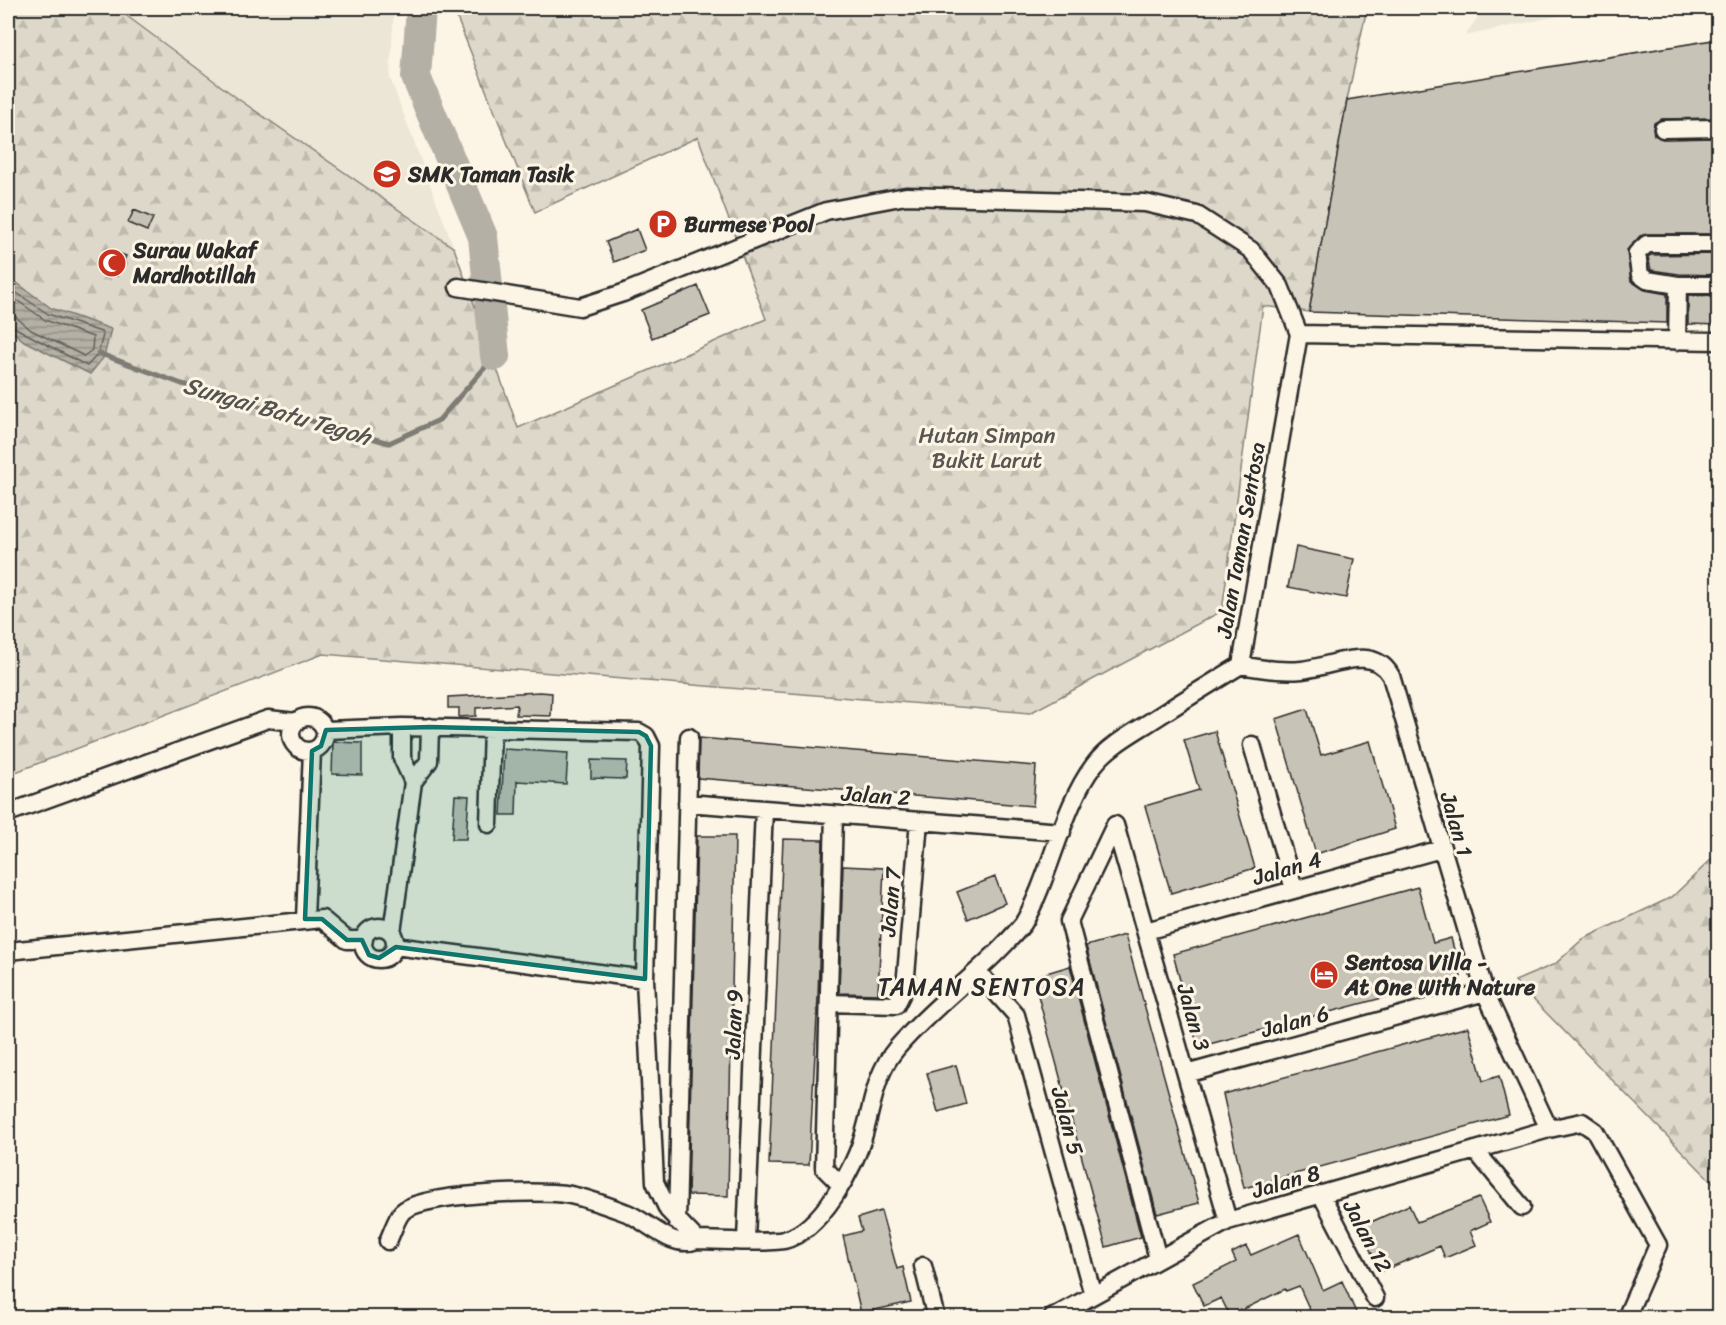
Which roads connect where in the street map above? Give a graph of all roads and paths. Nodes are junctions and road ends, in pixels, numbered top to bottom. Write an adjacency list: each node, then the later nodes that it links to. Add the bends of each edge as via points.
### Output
1 (1719, 128): 2 (street)
2 (1663, 129)
3 (1719, 244): 4 (street, via 1641,247 1637,253 1640,275)
4 (1678, 285): 5 (street); 8 (street)
5 (1719, 285)
6 (458, 287): 7 (street, via 580,307 826,211 906,196 1144,203 1197,214 1251,250 1280,285)
7 (1299, 334): 8 (street); 10 (street, Jalan Taman Sentosa)
8 (1677, 341): 9 (street)
9 (1719, 341)
10 (1241, 664): 26 (street, Jalan Taman Sentosa, via 1105,753 1082,784); 27 (street, Jalan 1, via 1299,670 1350,659 1375,660 1385,665)
11 (296, 722): 15 (street, via 305,717 316,718); 18 (street, via 291,732 293,743 301,750); 22 (street, via 268,719)
12 (402, 727): 13 (street); 15 (street); 19 (street, via 402,758)
13 (430, 727): 14 (street); 19 (street, via 429,760)
14 (492, 729): 25 (street); 35 (street, via 639,732 646,736 651,746)
15 (326, 730): 18 (street, via 321,746)
16 (689, 736): 20 (street)
17 (1252, 746): 28 (street)
18 (312, 751): 29 (street)
19 (413, 782): 31 (street)
20 (687, 803): 21 (street, Jalan 2); 45 (street)
21 (764, 809): 23 (street, Jalan 2); 47 (street, Jalan 9)
22 (8, 813)
23 (834, 814): 24 (street, Jalan 2); 37 (street)
24 (919, 821): 26 (street, Jalan 2); 37 (street, Jalan 7, via 905,987 896,1005)
25 (489, 824)
26 (1062, 832): 34 (street, Jalan Taman Sentosa, via 1036,902 1023,924)
27 (1441, 849): 28 (street, Jalan 4); 36 (street, Jalan 1)
28 (1294, 889): 30 (street, Jalan 4)
29 (305, 920): 32 (street, via 322,919 347,940); 33 (street)
30 (1146, 931): 38 (street, Jalan 3); 49 (street, Jalan 3, via 1115,825 1069,921)
31 (393, 939): 32 (street, via 383,927 374,928); 32 (street, via 385,958 374,958 366,951); 35 (street)
32 (364, 940)
33 (8, 951)
34 (976, 972): 41 (street, Jalan Taman Sentosa, via 895,1050 875,1086 864,1135); 51 (street, Jalan 5, via 1016,1015)
35 (645, 979): 45 (street, via 655,1182)
36 (1485, 992): 38 (street, Jalan 6); 39 (street, Jalan 1)
37 (829, 1003): 41 (street, via 824,1168)
38 (1186, 1074): 44 (street, Jalan 3)
39 (1549, 1129): 40 (street, Jalan 8); 55 (street, Jalan 8, via 1582,1122 1595,1131 1658,1245)
40 (1475, 1150): 42 (street, Jalan 8); 43 (street)
41 (841, 1185): 47 (street, Jalan Taman Sentosa, via 822,1212 799,1232 783,1240)
42 (1321, 1194): 44 (street, Jalan 8); 52 (street, Jalan 12)
43 (1522, 1207)
44 (1228, 1221): 49 (street, Jalan 8)
45 (676, 1222): 46 (street)
46 (697, 1240): 47 (street, Jalan Taman Sentosa); 48 (street, Jalan Taman Sentosa, via 687,1244 628,1214 565,1194 501,1193 425,1201 403,1212)
47 (746, 1240)
48 (388, 1241)
49 (1158, 1259): 51 (street, Jalan 8)
50 (923, 1266): 53 (street)
51 (1093, 1295): 54 (street, Jalan 8)
52 (1375, 1298)
53 (936, 1317)
54 (1052, 1317)
55 (1626, 1317)

